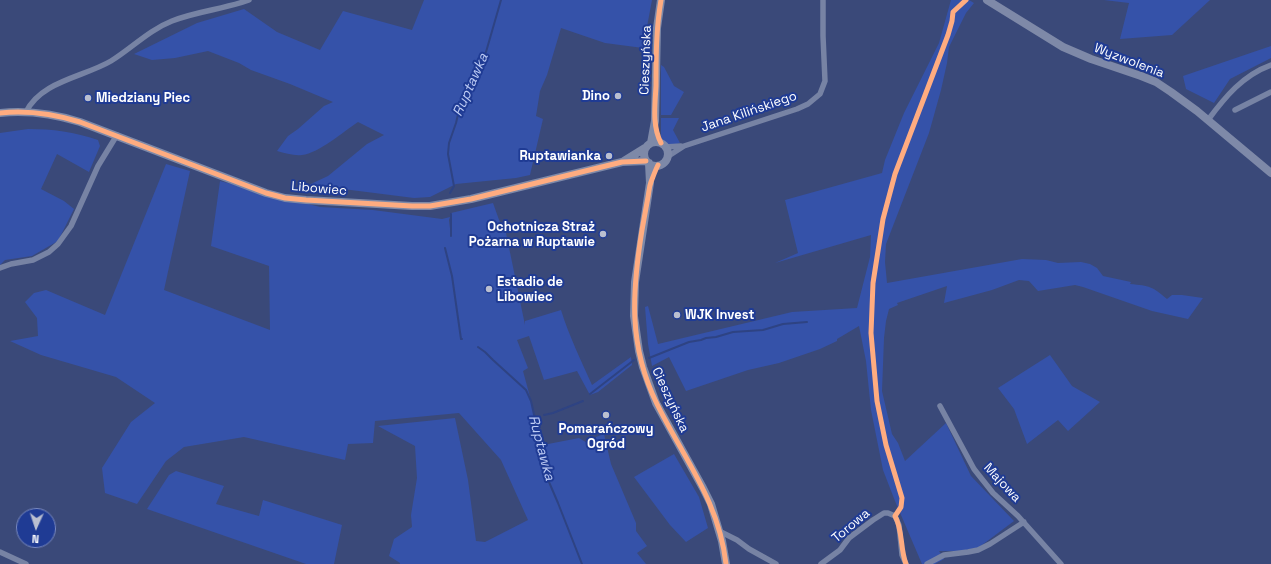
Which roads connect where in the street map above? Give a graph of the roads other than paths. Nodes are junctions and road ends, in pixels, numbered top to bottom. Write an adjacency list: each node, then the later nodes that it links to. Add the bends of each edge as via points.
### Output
1 (249, 0): 8 (street, via 173,21 148,34 112,61 76,75 37,96)
2 (661, 0): 11 (street, Cieszyńska, via 657,28)
3 (823, 0): 15 (street, Jana Kilińskiego, via 825,80 820,94 798,109)
4 (987, 0): 10 (street, Wyzwolenia, via 1070,50 1156,82)
5 (1271, 65): 10 (street, via 1249,75 1231,91)
6 (1271, 92): 7 (street)
7 (1235, 110)
8 (26, 112): 9 (street, Libowiec); 12 (street, Libowiec, via 59,115)
9 (0, 113)
10 (1208, 120): 20 (street, Wyzwolenia)
11 (655, 122): 13 (street, Cieszyńska); 14 (street, Cieszyńska)
12 (117, 135): 17 (street, Libowiec, via 281,197 388,205 430,206 453,203); 22 (street, via 98,166 71,226 58,244 33,260)
13 (648, 145): 14 (street, via 657,142); 17 (street, Libowiec); 18 (street, via 644,156)
14 (663, 145): 15 (street, Jana Kilińskiego); 16 (street)
15 (684, 146): 16 (street, Jana Kilińskiego)
16 (667, 158): 19 (street)
17 (622, 162): 18 (street, Libowiec)
18 (648, 162): 19 (street); 21 (street, Cieszyńska)
19 (658, 165): 21 (street, Cieszyńska)
20 (1271, 173)
21 (650, 184): 25 (street, Cieszyńska, via 635,282 634,316 639,351 656,403 704,488)
22 (0, 268)
23 (940, 406): 24 (street, Majowa, via 974,469 993,493)
24 (1024, 522): 32 (street, via 978,550 944,555); 33 (street, Majowa)
25 (719, 531): 28 (street, Cieszyńska); 29 (street)
26 (0, 552): 27 (street)
27 (26, 564)
28 (726, 564)
29 (776, 564)
30 (822, 564): 31 (street, Torowa, via 840,550 849,538 884,513 894,516 899,526 902,555)
31 (906, 564)
32 (927, 564)
33 (1061, 564)

